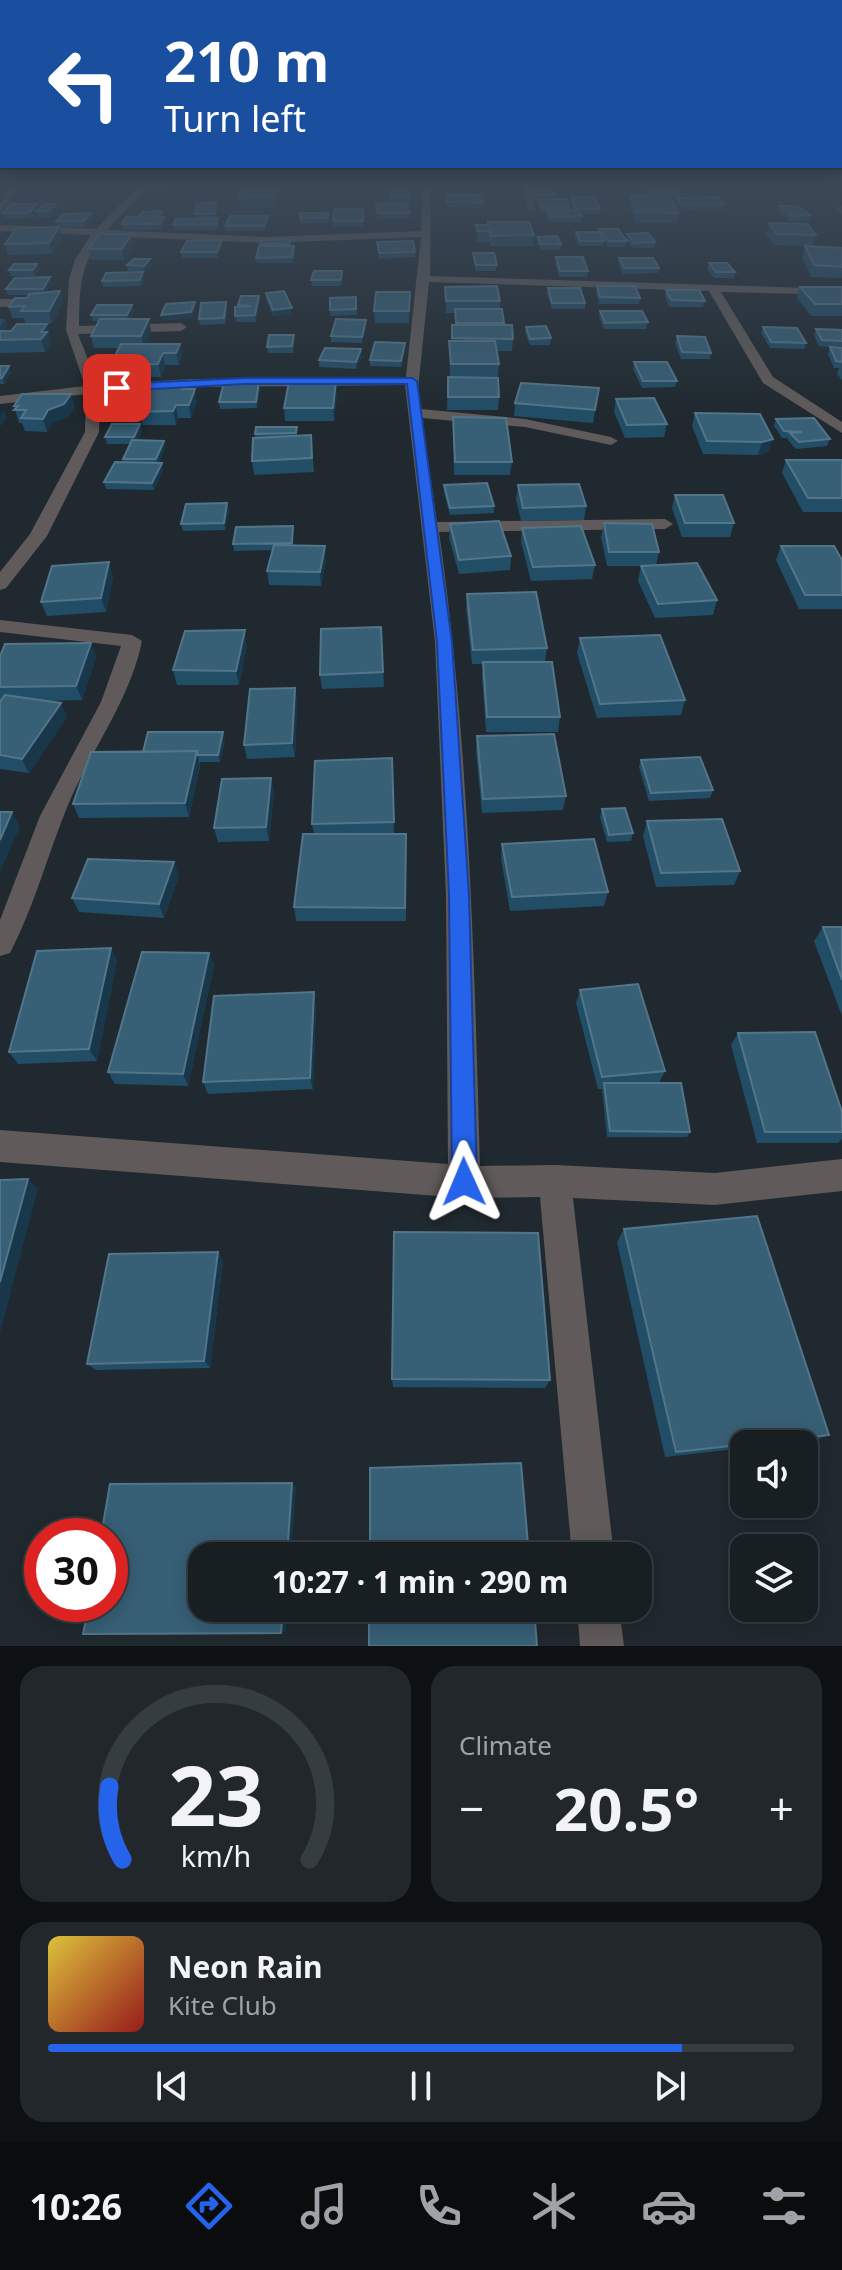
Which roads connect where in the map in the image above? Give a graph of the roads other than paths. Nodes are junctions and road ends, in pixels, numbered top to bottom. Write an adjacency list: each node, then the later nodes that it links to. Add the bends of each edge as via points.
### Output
1 (80, 261): 6 (street)
2 (425, 261): 3 (street)
3 (424, 279): 4 (street); 10 (street)
4 (713, 288): 5 (street); 14 (street, via 768,380)
5 (842, 292)
6 (74, 301): 7 (street); 9 (street)
7 (0, 303)
8 (181, 327): 9 (street)
9 (72, 330): 11 (street)
10 (412, 381): 11 (street, via 245,381); 13 (street)
11 (93, 389): 12 (street); 18 (street, via 92,432 38,536)
12 (0, 400)
13 (414, 413): 15 (street, via 525,423); 17 (street)
14 (842, 429)
15 (611, 441)
16 (665, 524): 17 (street)
17 (429, 527): 24 (street, via 445,642 459,895)
18 (0, 584)
19 (0, 626): 20 (street, via 132,641 114,699 60,797 16,918)
20 (0, 945)
21 (0, 1146): 24 (street)
22 (842, 1175): 23 (street, via 715,1189)
23 (555, 1181): 24 (street); 25 (street)
24 (464, 1182)
25 (592, 1542)
26 (599, 1622): 27 (street)
27 (602, 1646)

